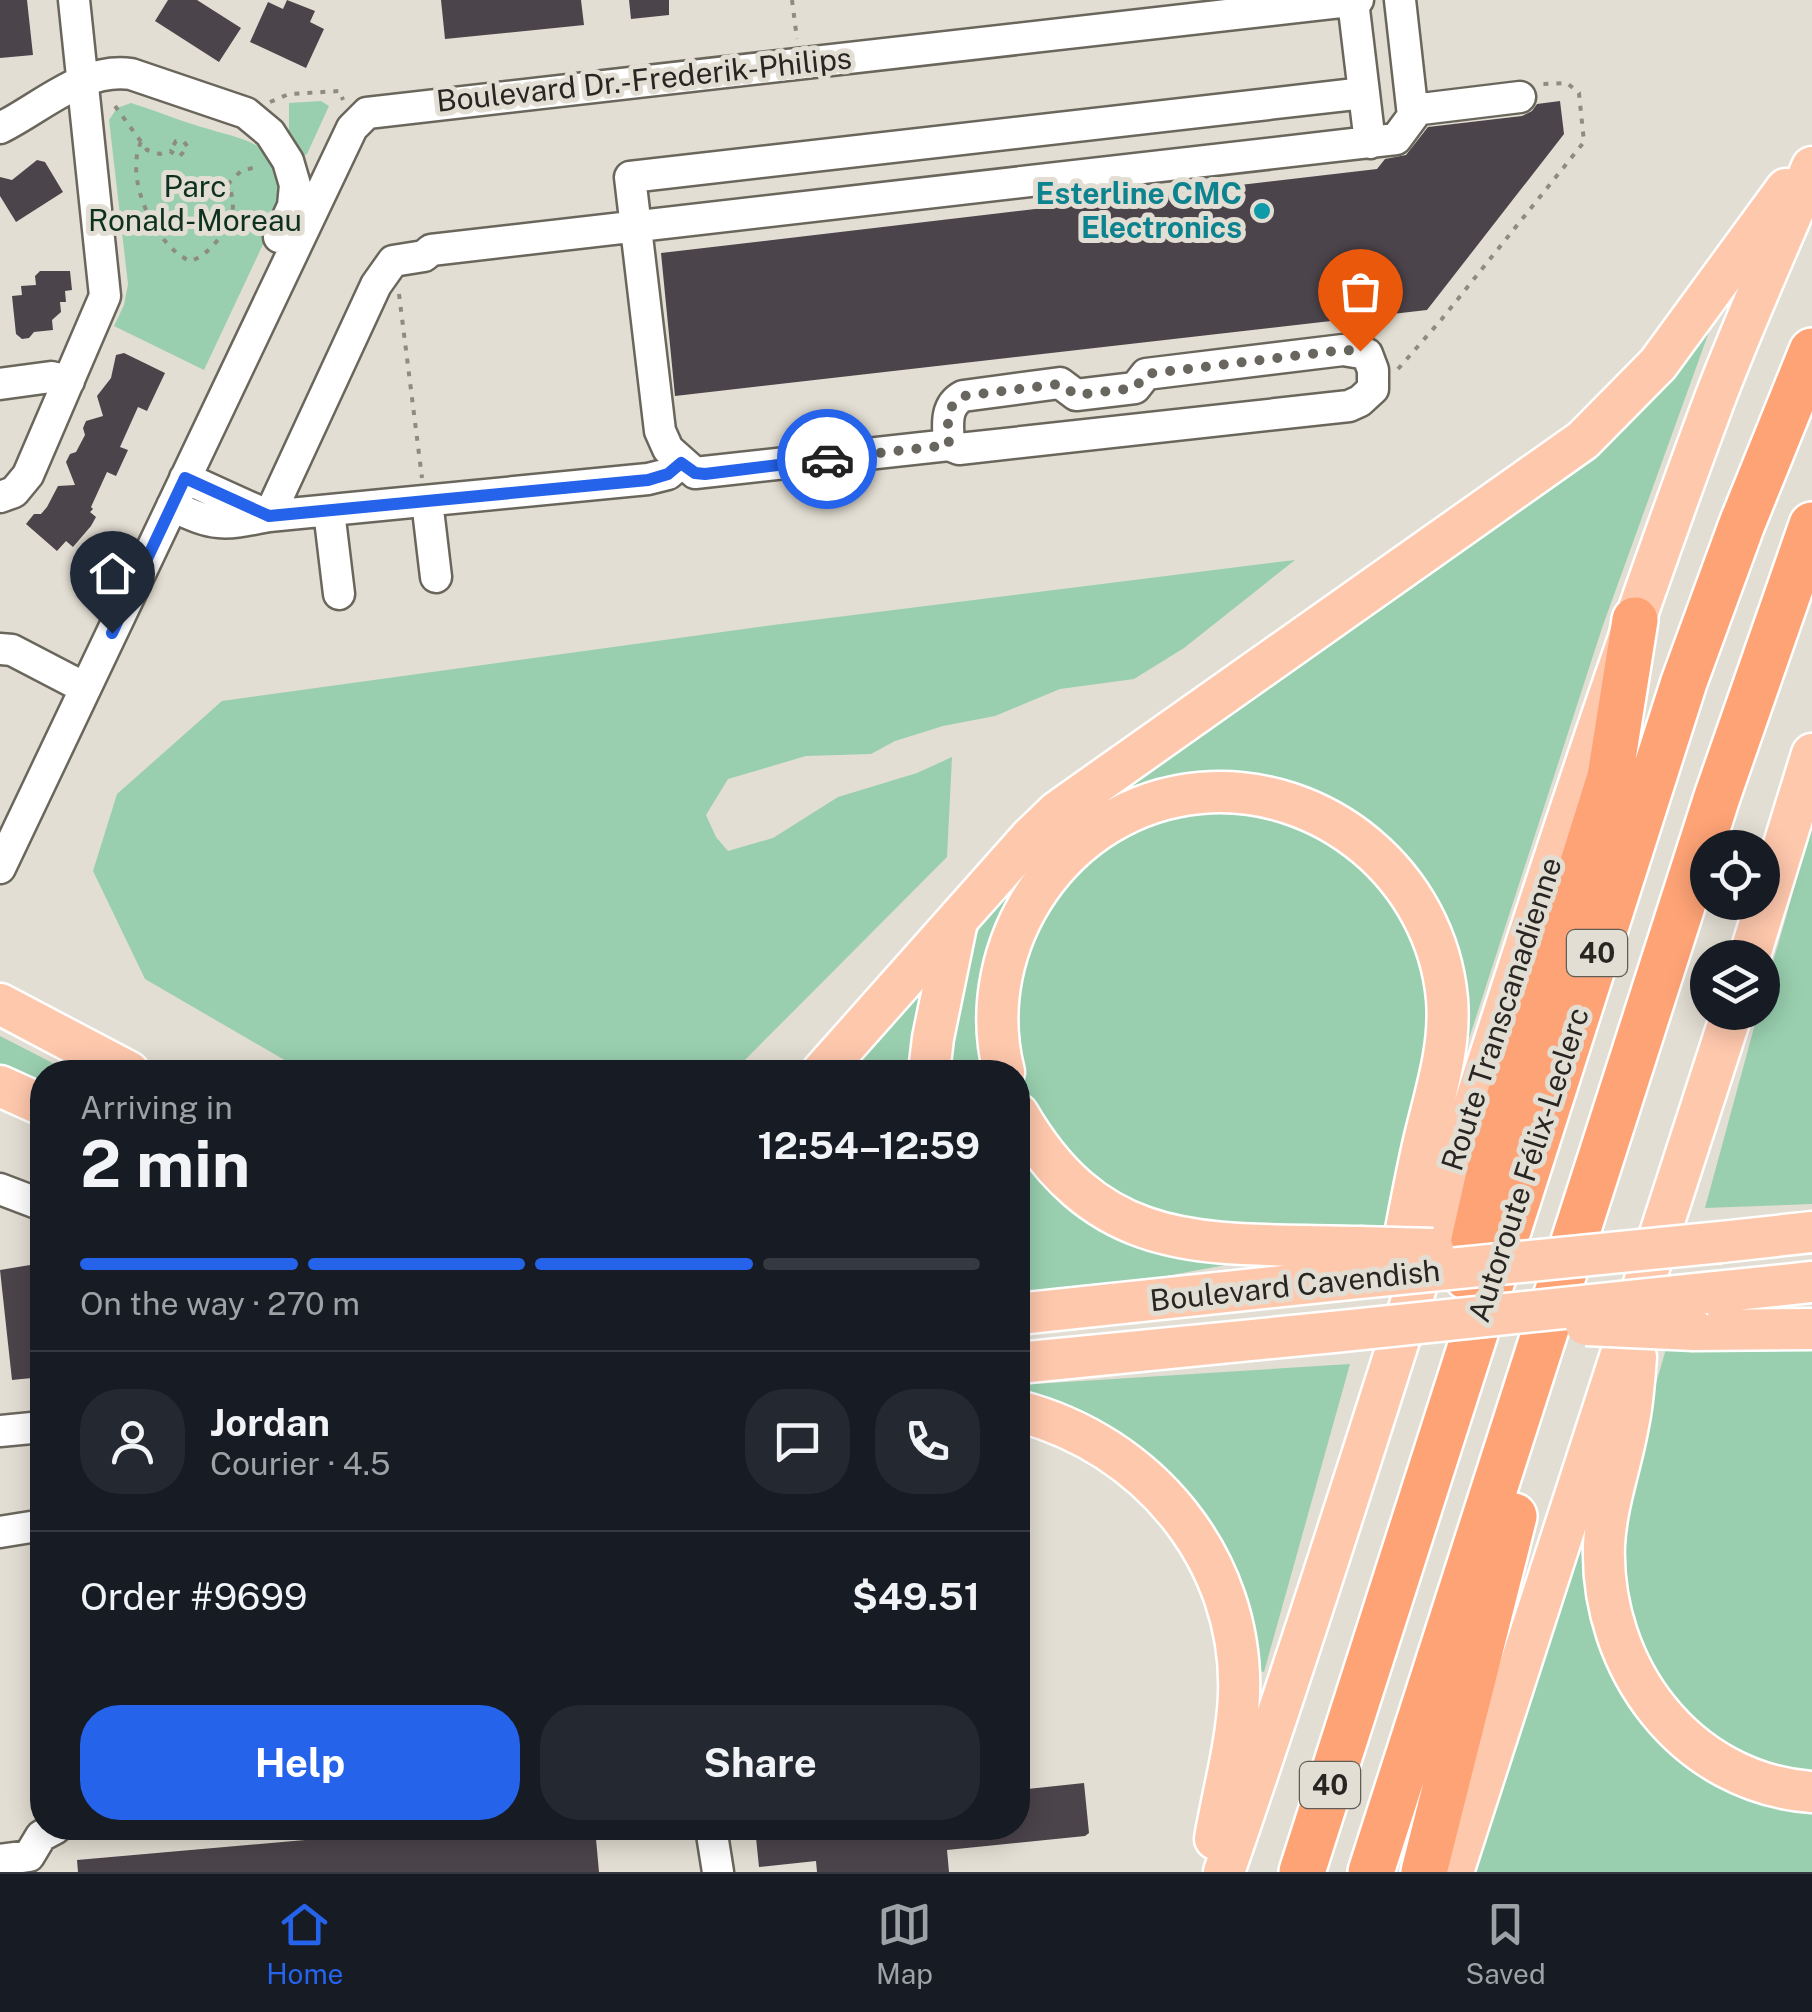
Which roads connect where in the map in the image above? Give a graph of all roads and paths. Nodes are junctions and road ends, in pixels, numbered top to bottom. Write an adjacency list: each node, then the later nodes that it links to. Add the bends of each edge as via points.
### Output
1 (74, 0): 7 (street)
2 (792, 0): 6 (path)
3 (1356, 0): 5 (street, Boulevard Dr.-Frederik-Philips); 8 (street)
4 (1400, 0): 14 (street)
5 (1315, 3): 39 (street, Boulevard Dr.-Frederik-Philips, via 366,113 352,128)
6 (797, 39)
7 (84, 80): 15 (street); 31 (street, via 105,296); 39 (street, Boulevard Dr.-Frederik-Philips, via 131,74 246,113 281,146 295,185 293,206 177,456)
8 (1364, 93): 17 (street); 25 (street, via 630,177)
9 (289, 94): 11 (path, via 340,91)
10 (1520, 97): 14 (street)
11 (343, 99)
12 (1582, 103): 30 (path, via 1584,142)
13 (116, 106): 16 (path)
14 (1413, 110): 17 (street, via 1396,139)
15 (0, 128)
16 (141, 142): 18 (path, via 152,153); 23 (path, via 135,154)
17 (1370, 143): 25 (street)
18 (170, 151)
19 (1812, 153): 52 (main road, via 1658,364 1583,440 1069,802)
20 (263, 165): 23 (path, via 233,176 231,214 196,260 181,257)
21 (1812, 167): 47 (main road, Route Transcanadienne, via 1716,398)
22 (168, 217): 23 (path)
23 (150, 221): 24 (path)
24 (118, 227)
25 (637, 227): 26 (street, via 431,250); 38 (street, via 658,424)
26 (395, 261): 28 (path); 43 (street, via 376,286)
27 (1812, 351): 80 (highway, Autoroute Félix-Leclerc / 40, via 1684,682)
28 (407, 355): 29 (path); 34 (path)
29 (396, 356)
30 (1394, 373)
31 (69, 381): 32 (street); 41 (street, via 28,474 14,492)
32 (0, 384)
33 (403, 408): 34 (path)
34 (413, 408): 37 (path)
35 (949, 445): 35 (street, via 1348,406 1373,389 1373,370 1367,354 1343,350 1146,374 1135,388 1096,393 1076,395 1060,384 963,396 950,411); 38 (street, via 705,474)
36 (410, 460): 37 (path)
37 (420, 460): 40 (path)
38 (681, 463): 40 (street, via 648,480)
39 (178, 492): 43 (street, via 217,524); 49 (street, Boulevard Dr.-Frederik-Philips)
40 (425, 494): 42 (street); 45 (street)
41 (0, 497)
42 (328, 512): 43 (street); 46 (street)
43 (269, 516)
44 (1812, 526): 63 (highway, 40, via 1756,676)
45 (436, 576)
46 (338, 594)
47 (1635, 620): 77 (main road, Route Transcanadienne); 80 (highway, via 1610,776 1499,1130)
48 (0, 650): 49 (street)
49 (85, 688): 51 (street, Boulevard Dr.-Frederik-Philips)
50 (1812, 754): 53 (main road)
51 (1, 861)
52 (956, 922): 57 (main road); 58 (main road)
53 (1755, 940)
54 (0, 1004): 56 (main road)
55 (1726, 1030): 68 (main road)
56 (106, 1060)
57 (833, 1060)
58 (930, 1060)
59 (1002, 1060): 77 (main road, via 996,1003 1016,924 1065,858 1124,814 1198,793 1255,795 1327,818 1389,866 1434,940 1448,1020)
60 (0, 1086): 61 (main road)
61 (30, 1100)
62 (1030, 1136): 67 (main road, via 1066,1179 1132,1225 1185,1240)
63 (1596, 1171): 89 (highway, 40); 90 (highway)
64 (0, 1189): 65 (street)
65 (30, 1200)
66 (1812, 1232): 67 (main road, bridge, via 1607,1253)
67 (1354, 1263): 70 (main road, Boulevard Cavendish)
68 (1644, 1279): 81 (main road, via 1629,1423 1604,1544 1616,1636 1652,1705 1692,1745 1742,1776); 91 (main road)
69 (1812, 1282): 71 (main road)
70 (1030, 1312)
71 (1700, 1312): 72 (main road); 73 (main road, Boulevard Cavendish, bridge, via 1452,1319)
72 (1812, 1329)
73 (1030, 1357)
74 (1030, 1415): 86 (main road, via 1098,1442 1146,1477 1185,1521 1223,1592 1239,1695)
75 (30, 1428): 76 (street)
76 (0, 1432)
77 (1362, 1455): 87 (main road, Route Transcanadienne)
78 (30, 1527): 79 (street)
79 (0, 1532)
80 (1402, 1562): 88 (highway, Autoroute Félix-Leclerc / 40)
81 (1812, 1792)
82 (39, 1840): 84 (street, via 29,1856)
83 (713, 1840): 85 (street)
84 (0, 1860)
85 (718, 1872)
86 (1209, 1872)
87 (1224, 1872)
88 (1302, 1872)
89 (1372, 1872)
90 (1424, 1872)
91 (1453, 1872)

